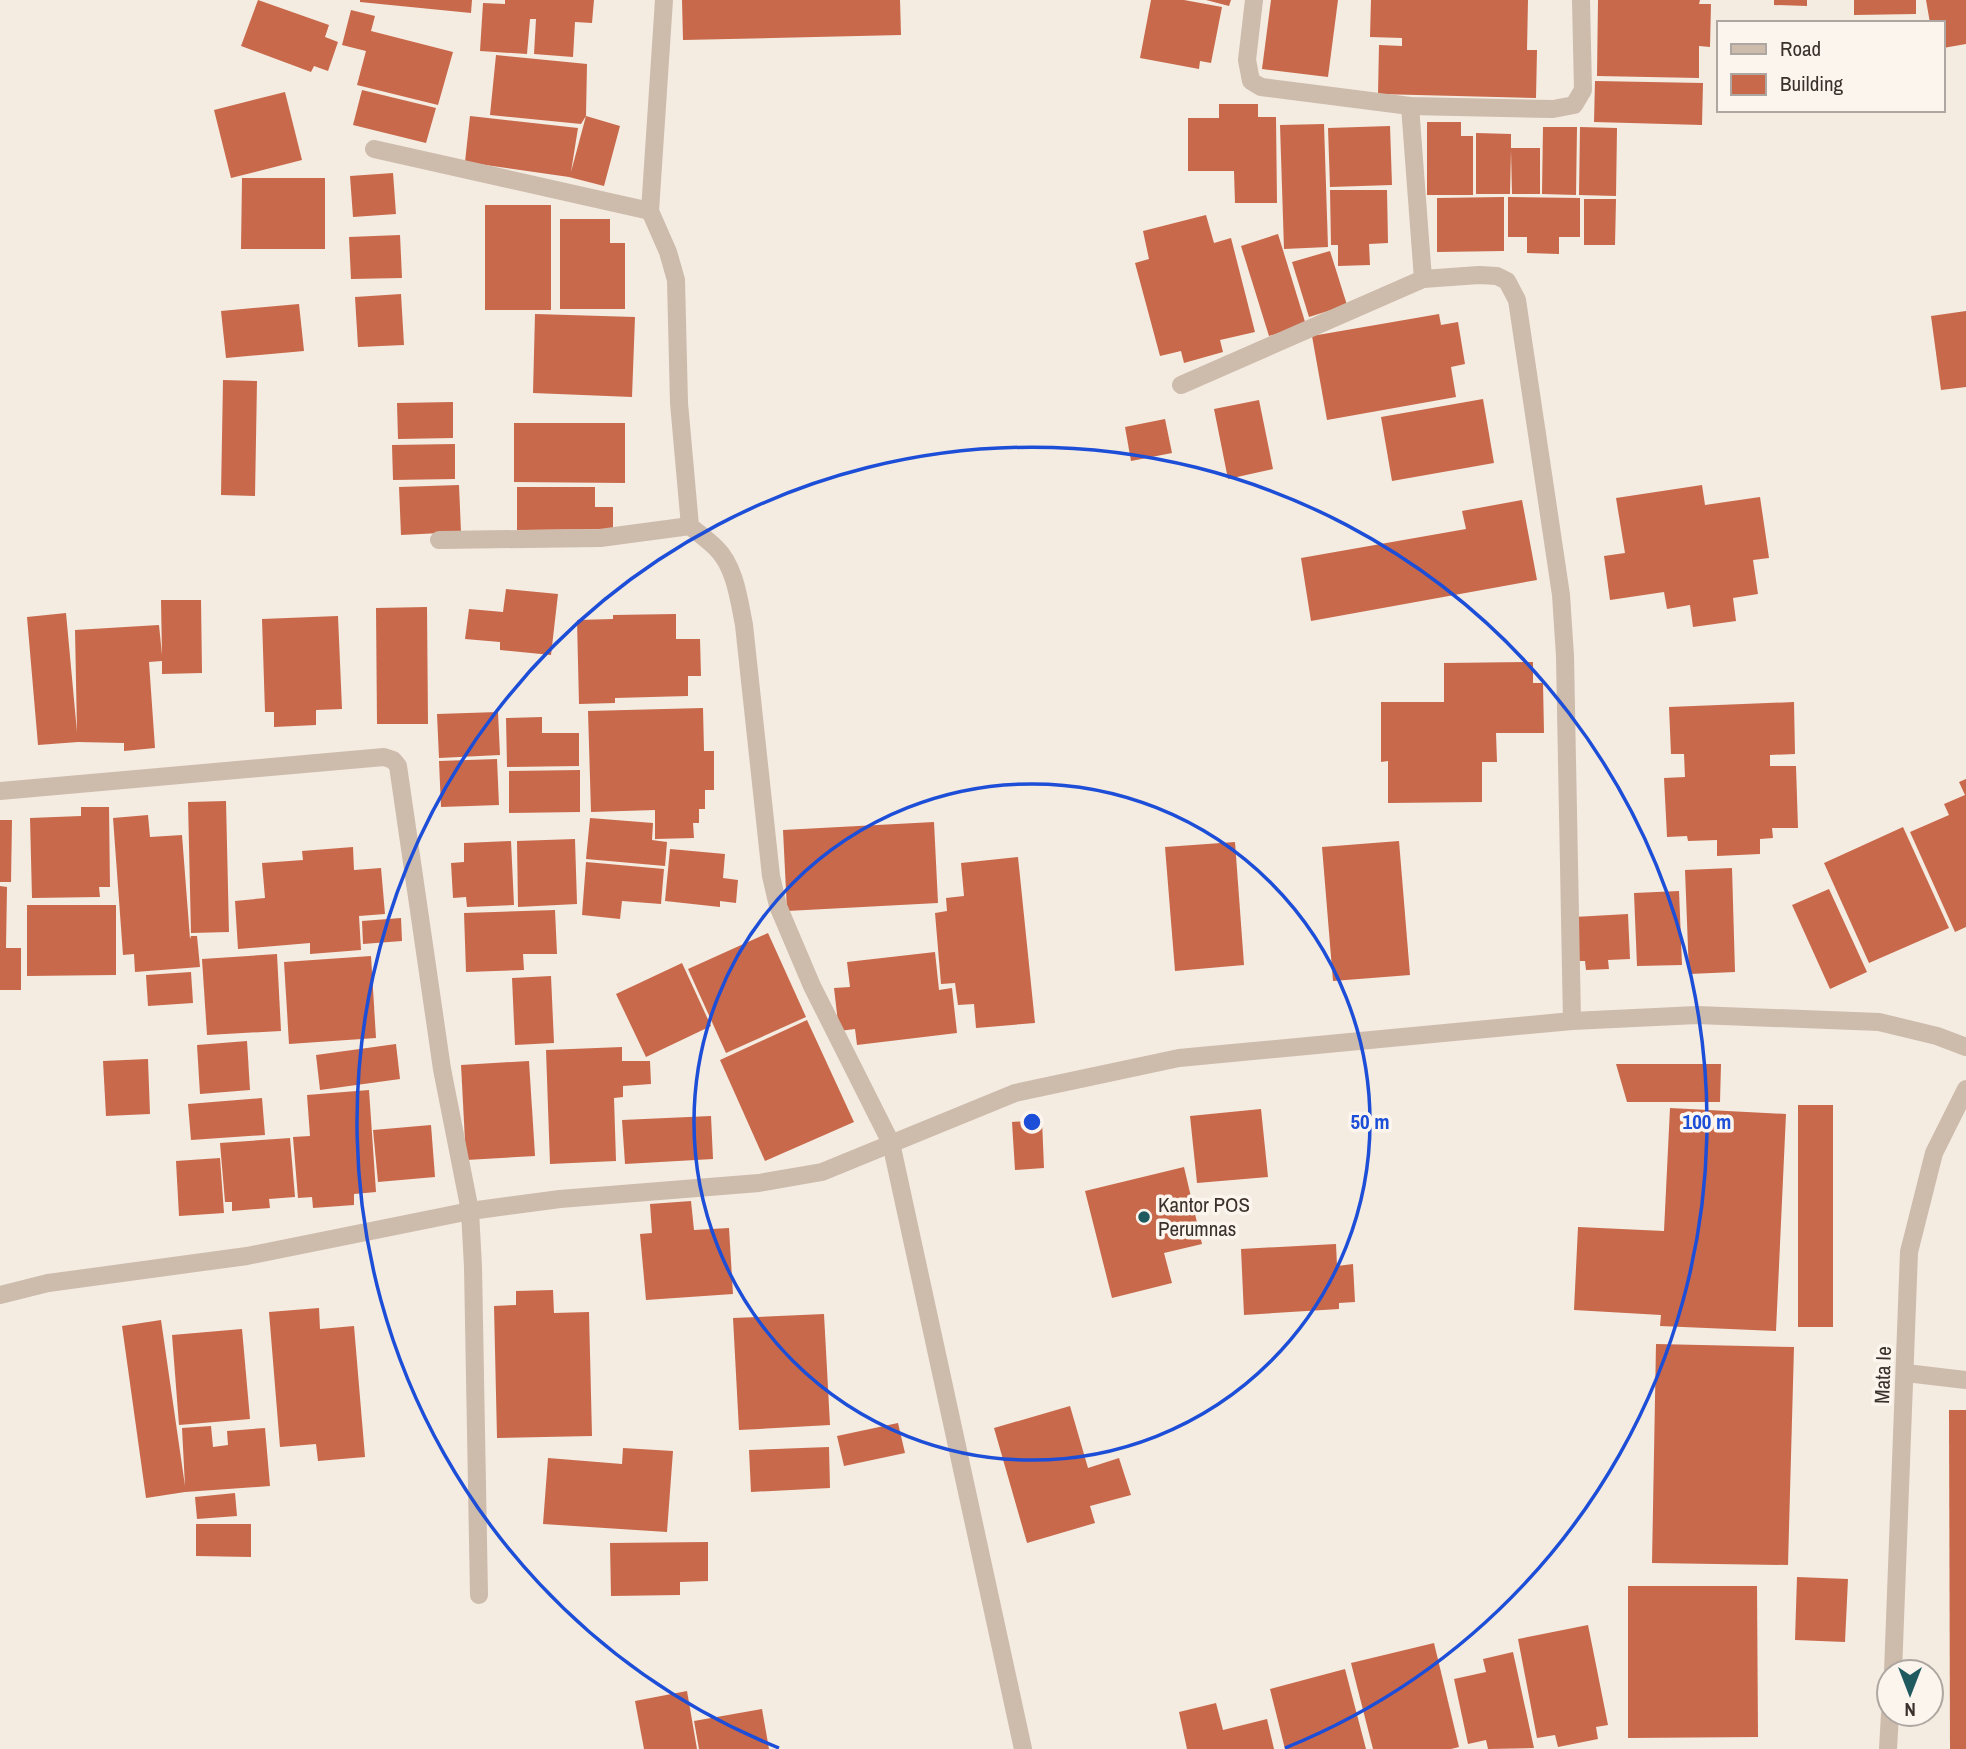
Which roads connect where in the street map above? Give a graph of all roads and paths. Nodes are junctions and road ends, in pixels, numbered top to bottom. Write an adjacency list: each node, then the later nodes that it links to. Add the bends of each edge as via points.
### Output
1 (664, 0): 6 (street)
2 (1254, 0): 4 (street, via 1247,60 1251,80 1274,90)
3 (1581, 0): 4 (street, via 1583,90 1574,105 1553,109)
4 (1410, 106): 7 (street)
5 (374, 149): 6 (street)
6 (650, 211): 9 (street, via 676,280 678,403)
7 (1423, 279): 8 (street); 12 (street, via 1497,276 1507,281 1517,300 1561,595)
8 (1181, 385)
9 (690, 527): 10 (street, via 600,538); 15 (street, via 718,549 738,598 778,906 812,986)
10 (439, 540)
11 (0, 791): 16 (street, via 384,757 393,760 400,773 442,1069)
12 (1572, 1021): 13 (street, via 1697,1015 1879,1023); 15 (street, via 1179,1058 1015,1093)
13 (1966, 1047)
14 (1966, 1089): 18 (street, Mata Ie, via 1934,1153 1909,1252)
15 (891, 1143): 16 (street, via 822,1172 759,1183 560,1199); 23 (street)
16 (470, 1212): 17 (street, via 247,1255 48,1283); 20 (street)
17 (0, 1295)
18 (1906, 1373): 19 (street); 21 (street, Mata Ie)
19 (1966, 1380)
20 (479, 1595)
21 (1894, 1658)
22 (1889, 1728): 24 (street)
23 (1023, 1749)
24 (1888, 1749)

